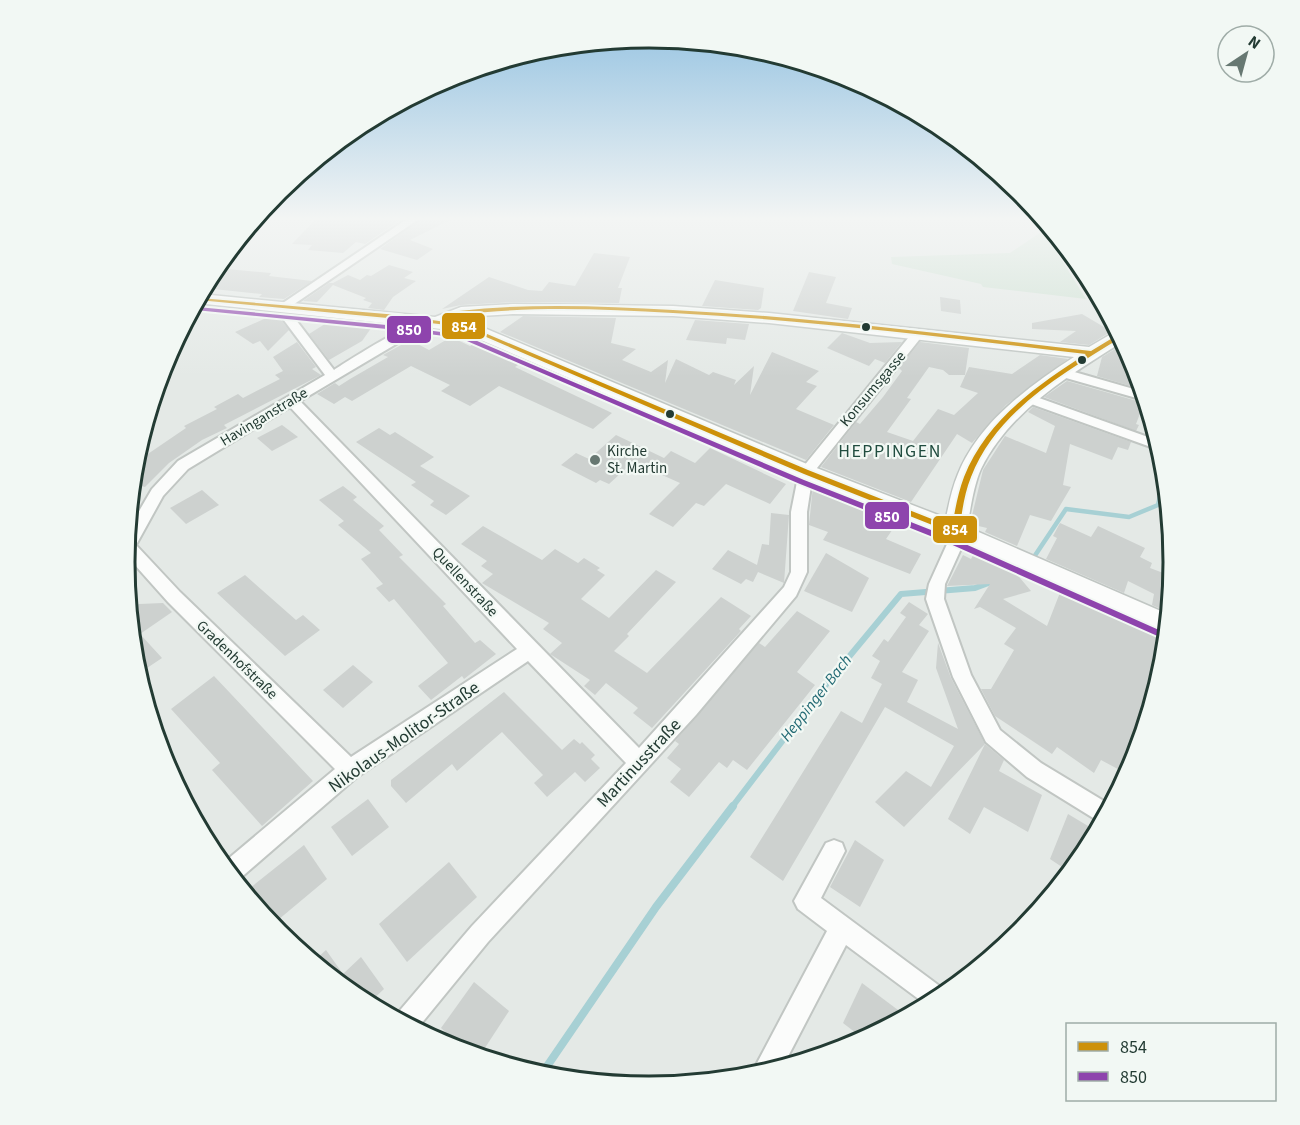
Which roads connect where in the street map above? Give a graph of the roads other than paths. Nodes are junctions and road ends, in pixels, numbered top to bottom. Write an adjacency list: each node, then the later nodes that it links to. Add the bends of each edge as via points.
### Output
1 (342, 272): 3 (street)
2 (207, 301): 3 (main road)
3 (284, 314): 4 (main road); 9 (street)
4 (434, 321): 5 (main road, via 461,312 513,309 673,311); 9 (street, Havinganstraße, via 409,331); 14 (main road, via 464,326 500,340)
5 (917, 335): 7 (main road); 14 (street, Konsumsgasse)
6 (1113, 340): 7 (main road)
7 (1092, 352): 8 (main road)
8 (1064, 373): 10 (street); 11 (main road)
9 (332, 376): 12 (street, Havinganstraße)
10 (1136, 394)
11 (1028, 398): 13 (street); 16 (main road, via 985,444 969,470)
12 (291, 400): 15 (street, Havinganstraße, via 183,465 157,493); 19 (street, Quellenstraße)
13 (1150, 443)
14 (806, 472): 16 (main road); 20 (street, Martinusstraße, via 799,512 799,572 790,591)
15 (137, 529)
16 (955, 531): 18 (main road); 22 (street, via 956,542 936,591 962,677 993,736 1034,770)
17 (135, 556): 21 (street, Gradenhofstraße)
18 (1161, 622)
19 (528, 651): 20 (street, Quellenstraße); 21 (street, Nikolaus-Molitor-Straße)
20 (639, 762): 27 (street, Martinusstraße, via 488,926)
21 (350, 770): 24 (street, Nikolaus-Molitor-Straße)
22 (1101, 811)
23 (834, 851): 25 (street, via 806,901)
24 (236, 867)
25 (842, 928): 26 (street); 28 (street)
26 (931, 993)
27 (410, 1018)
28 (771, 1062)

